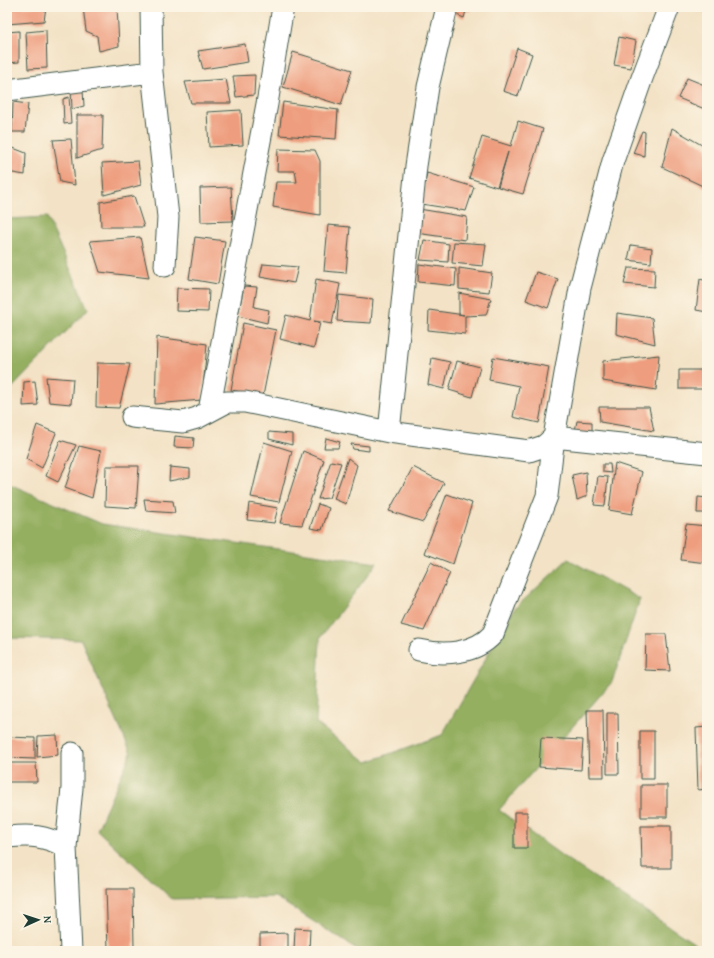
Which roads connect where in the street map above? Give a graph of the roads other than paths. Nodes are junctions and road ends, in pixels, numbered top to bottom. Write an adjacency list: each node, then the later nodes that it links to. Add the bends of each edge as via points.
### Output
1 (151, 7): 5 (street)
2 (283, 7): 8 (street)
3 (447, 7): 10 (street, via 428,87 416,166)
4 (669, 7): 11 (street, via 611,168 580,288)
5 (152, 72): 6 (street); 7 (street, via 168,217)
6 (7, 90)
7 (165, 266)
8 (209, 411): 9 (street, via 183,422); 10 (street, via 226,402 245,402)
9 (132, 418)
10 (389, 432): 11 (street, via 529,451 544,446)
11 (554, 437): 12 (street); 13 (street, via 547,496 493,634 486,642 463,652 433,653)
12 (707, 453)
13 (419, 650)
14 (72, 753): 16 (street, via 72,788)
15 (7, 837): 16 (street, via 34,835 52,839)
16 (66, 847): 17 (street)
17 (71, 951)

